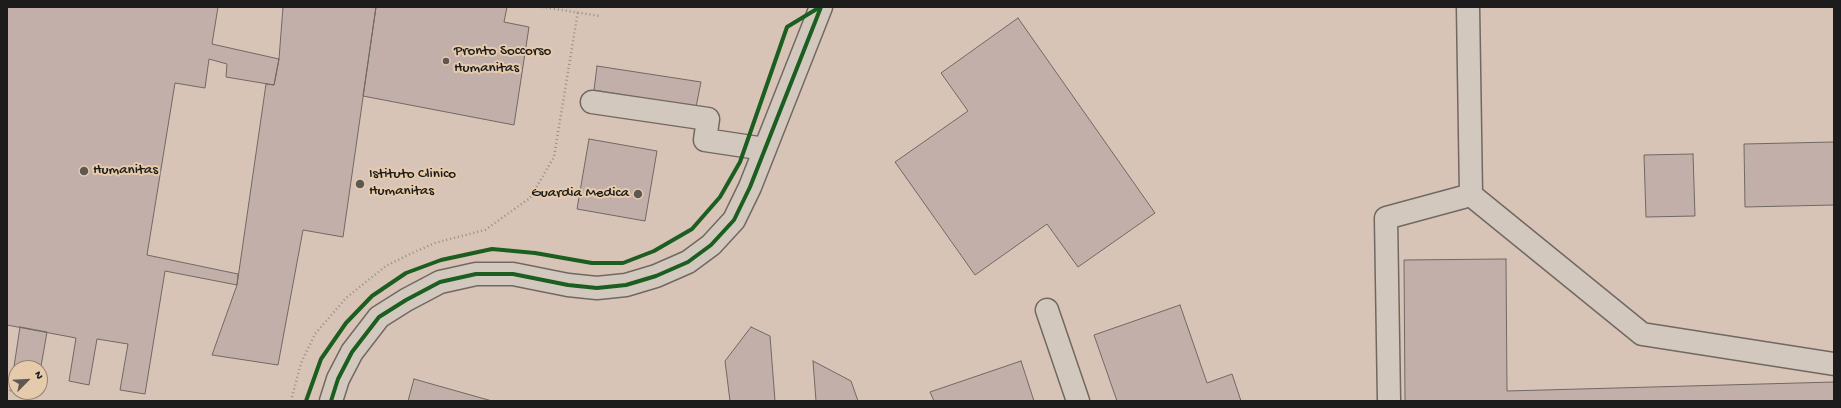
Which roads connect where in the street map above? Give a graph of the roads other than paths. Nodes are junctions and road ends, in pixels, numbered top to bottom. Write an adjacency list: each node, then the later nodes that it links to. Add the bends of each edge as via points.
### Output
1 (821, 7): 4 (street)
2 (1468, 7): 5 (street)
3 (592, 102): 4 (street, via 708,119 705,140)
4 (765, 149): 8 (street, via 734,220 711,245 688,262 626,285 597,288 512,274 476,274 440,282 379,317 352,352 338,379)
5 (1472, 195): 7 (street, via 1642,334); 10 (street, via 1386,218)
6 (1047, 310): 9 (street)
7 (1834, 364)
8 (331, 401)
9 (1078, 401)
10 (1389, 401)

